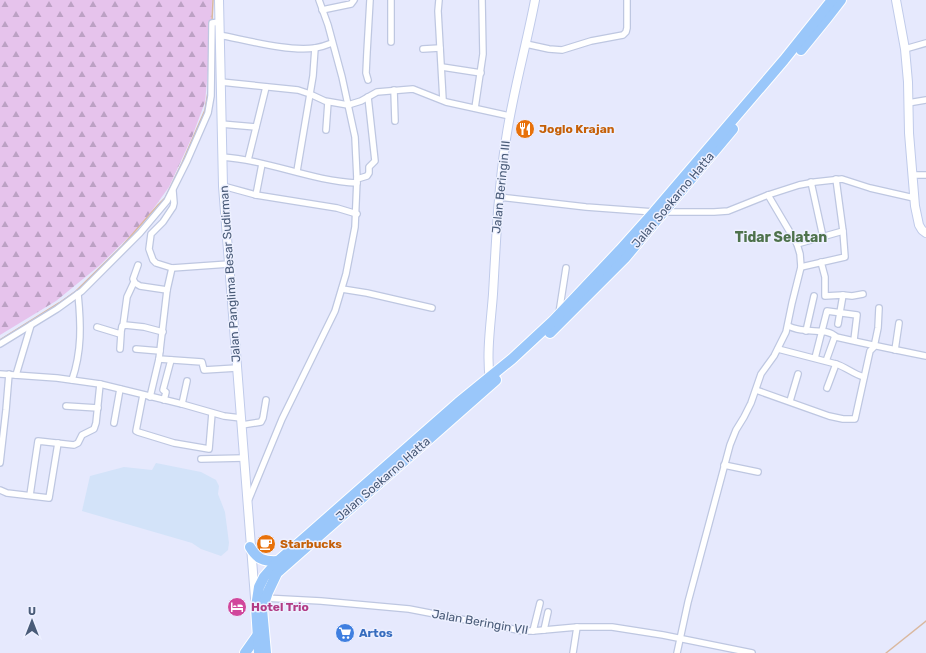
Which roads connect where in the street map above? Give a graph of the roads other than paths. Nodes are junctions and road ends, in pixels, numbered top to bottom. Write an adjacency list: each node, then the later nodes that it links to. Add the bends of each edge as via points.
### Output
1 (219, 0): 14 (street, Jalan Panglima Besar Sudirman)
2 (319, 0): 13 (street)
3 (354, 0): 13 (street, via 351,4)
4 (370, 0): 26 (street)
5 (391, 0): 16 (street)
6 (439, 0): 21 (street)
7 (482, 0): 25 (street)
8 (535, 0): 19 (street, Jalan Beringin III)
9 (627, 0): 19 (street, via 626,32 623,35 562,50)
10 (832, 0): 58 (highway, Jalan Soekarno Hatta)
11 (840, 0): 58 (highway, Jalan Soekarno Hatta)
12 (896, 0): 23 (street)
13 (322, 10): 17 (street)
14 (219, 22): 15 (street, Jalan Panglima Besar Sudirman); 53 (street, via 212,23 211,96 208,113)
15 (219, 36): 20 (street, via 279,46); 27 (street, Jalan Panglima Besar Sudirman)
16 (391, 42)
17 (332, 43): 20 (street); 36 (street)
18 (926, 43): 23 (street)
19 (526, 44): 38 (street, Jalan Beringin III)
20 (315, 48): 30 (street)
21 (440, 48): 22 (street); 24 (street)
22 (423, 49)
23 (905, 50): 35 (street)
24 (442, 67): 25 (street); 32 (street)
25 (481, 73): 37 (street)
26 (368, 80)
27 (221, 82): 28 (street); 40 (street, Jalan Panglima Besar Sudirman)
28 (266, 87): 30 (street, via 298,90); 41 (street)
29 (394, 90): 31 (street, via 377,92); 32 (street, via 413,88); 39 (street)
30 (310, 94): 34 (street); 46 (street)
31 (368, 97): 36 (street, via 358,103); 50 (street, via 375,161 368,167 367,176)
32 (443, 100): 37 (street)
33 (926, 100): 35 (street)
34 (328, 102): 36 (street); 42 (street)
35 (908, 103): 47 (street)
36 (348, 104): 50 (street, via 355,137)
37 (475, 108): 38 (street)
38 (510, 116): 56 (street, Jalan Beringin III)
39 (395, 121)
40 (221, 124): 41 (street); 43 (street, Jalan Panglima Besar Sudirman)
41 (256, 127): 44 (street)
42 (326, 130)
43 (222, 157): 44 (street); 52 (street, Jalan Panglima Besar Sudirman)
44 (248, 160): 45 (street)
45 (262, 164): 46 (street); 54 (street)
46 (297, 172): 50 (street, via 328,180)
47 (913, 175): 48 (street); 57 (street)
48 (926, 175)
49 (836, 179): 51 (street); 57 (street, via 846,179); 60 (street)
50 (357, 181): 59 (street)
51 (811, 182): 55 (street); 62 (street)
52 (223, 186): 54 (street); 65 (street, Jalan Panglima Besar Sudirman)
53 (173, 191): 68 (street, via 174,203 163,222 151,234 149,249 150,256 156,263); 73 (street, via 155,217)
54 (256, 195): 59 (street, via 337,208)
55 (768, 195): 58 (street, via 728,211); 63 (street)
56 (499, 197): 58 (street); 114 (street, Jalan Beringin III, via 489,354)
57 (911, 198): 61 (street, via 918,223)
58 (659, 212): 80 (highway, Jalan Soekarno Hatta); 114 (highway, Jalan Soekarno Hatta, via 625,258 574,310 539,343)
59 (356, 214): 71 (street)
60 (843, 231): 62 (street); 64 (street, via 846,256)
61 (926, 233)
62 (823, 237): 63 (street)
63 (797, 244): 67 (street)
64 (821, 262): 67 (street); 75 (street, via 825,277 825,296)
65 (229, 264): 68 (street); 106 (street, Jalan Panglima Besar Sudirman)
66 (138, 265): 70 (street)
67 (801, 267): 85 (street)
68 (172, 268): 72 (street)
69 (566, 268): 80 (street)
70 (134, 282): 72 (street, via 140,286); 84 (street, via 127,297)
71 (342, 288): 77 (street); 139 (street)
72 (168, 290): 88 (street)
73 (78, 294): 83 (street); 112 (street, via 81,328)
74 (863, 294): 75 (street)
75 (843, 295): 79 (street)
76 (814, 296): 87 (street)
77 (432, 308)
78 (879, 308): 94 (street)
79 (840, 312): 82 (street); 89 (street, via 827,310); 92 (street, via 858,316)
80 (559, 314): 114 (highway, Jalan Soekarno Hatta)
81 (899, 323): 99 (street)
82 (838, 324)
83 (30, 325): 93 (street); 110 (street)
84 (123, 326): 88 (street, via 144,327); 90 (street)
85 (788, 326): 87 (street); 97 (street)
86 (98, 327): 90 (street)
87 (806, 331): 89 (street)
88 (163, 332): 98 (street)
89 (822, 332): 91 (street); 102 (street)
90 (120, 334): 95 (street)
91 (835, 336): 92 (street); 104 (street)
92 (854, 340): 94 (street)
93 (0, 344)
94 (874, 347): 99 (street); 111 (street, via 870,351)
95 (120, 349)
96 (136, 349): 98 (street)
97 (778, 349): 102 (street); 118 (street, via 761,374)
98 (160, 350): 101 (street)
99 (895, 350): 100 (street)
100 (926, 356)
101 (159, 358): 103 (street); 120 (street)
102 (815, 358): 104 (street)
103 (171, 360): 106 (street, via 202,362 204,370); 121 (street, via 163,390 166,392)
104 (826, 361): 105 (street)
105 (836, 364): 111 (street); 116 (street)
106 (237, 368): 128 (street, Jalan Panglima Besar Sudirman)
107 (0, 374): 108 (street)
108 (9, 374): 110 (street); 133 (street)
109 (798, 374): 123 (street)
110 (16, 375): 112 (street)
111 (864, 377): 123 (street, via 855,419 829,416)
112 (72, 380): 115 (street)
113 (187, 381): 124 (street)
114 (490, 382): 137 (highway, Jalan Soekarno Hatta, via 448,411)
115 (100, 384): 117 (street); 126 (street)
116 (827, 388)
117 (120, 389): 119 (street); 129 (street)
118 (756, 390): 123 (street); 134 (street, via 736,430)
119 (143, 395): 120 (street); 127 (street, via 136,431 163,440 209,449)
120 (150, 397): 121 (street)
121 (164, 400): 124 (street)
122 (266, 400): 128 (street, via 261,422)
123 (790, 401)
124 (182, 404): 127 (street)
125 (66, 406): 126 (street)
126 (98, 408): 130 (street, via 94,429 82,435 74,445)
127 (212, 413): 128 (street)
128 (241, 422): 132 (street, Jalan Panglima Besar Sudirman)
129 (114, 423)
130 (58, 444): 138 (street, via 49,498); 138 (street, via 38,441)
131 (201, 458): 132 (street)
132 (244, 458): 139 (street, Jalan Panglima Besar Sudirman)
133 (0, 464)
134 (724, 465): 135 (street); 150 (street)
135 (758, 472)
136 (0, 490): 138 (street)
137 (361, 494): 141 (highway, Jalan Soekarno Hatta); 142 (highway, Jalan Soekarno Hatta)
138 (30, 495)
139 (247, 503): 140 (street, Jalan Panglima Besar Sudirman)
140 (250, 547): 141 (highway, via 263,560); 143 (street, Jalan Panglima Besar Sudirman, via 252,567)
141 (278, 561): 143 (highway, Jalan Soekarno Hatta)
142 (277, 573): 143 (highway); 143 (street, via 269,578)
143 (260, 596): 148 (street, Jalan Beringin VII, via 397,608); 149 (highway); 154 (highway)
144 (540, 604): 148 (street)
145 (548, 612): 147 (street)
146 (577, 626): 147 (street, Jalan Beringin VII); 150 (street, Jalan Beringin VII, via 612,627); 155 (street)
147 (544, 630): 148 (street, Jalan Beringin VII)
148 (533, 631)
149 (258, 636): 152 (highway); 153 (highway)
150 (680, 638): 151 (street, Jalan Beringin VII); 156 (street)
151 (739, 652): 157 (street, Jalan Beringin VII)
152 (245, 653)
153 (259, 653)
154 (266, 653)
155 (572, 653)
156 (677, 653)
157 (752, 653)

